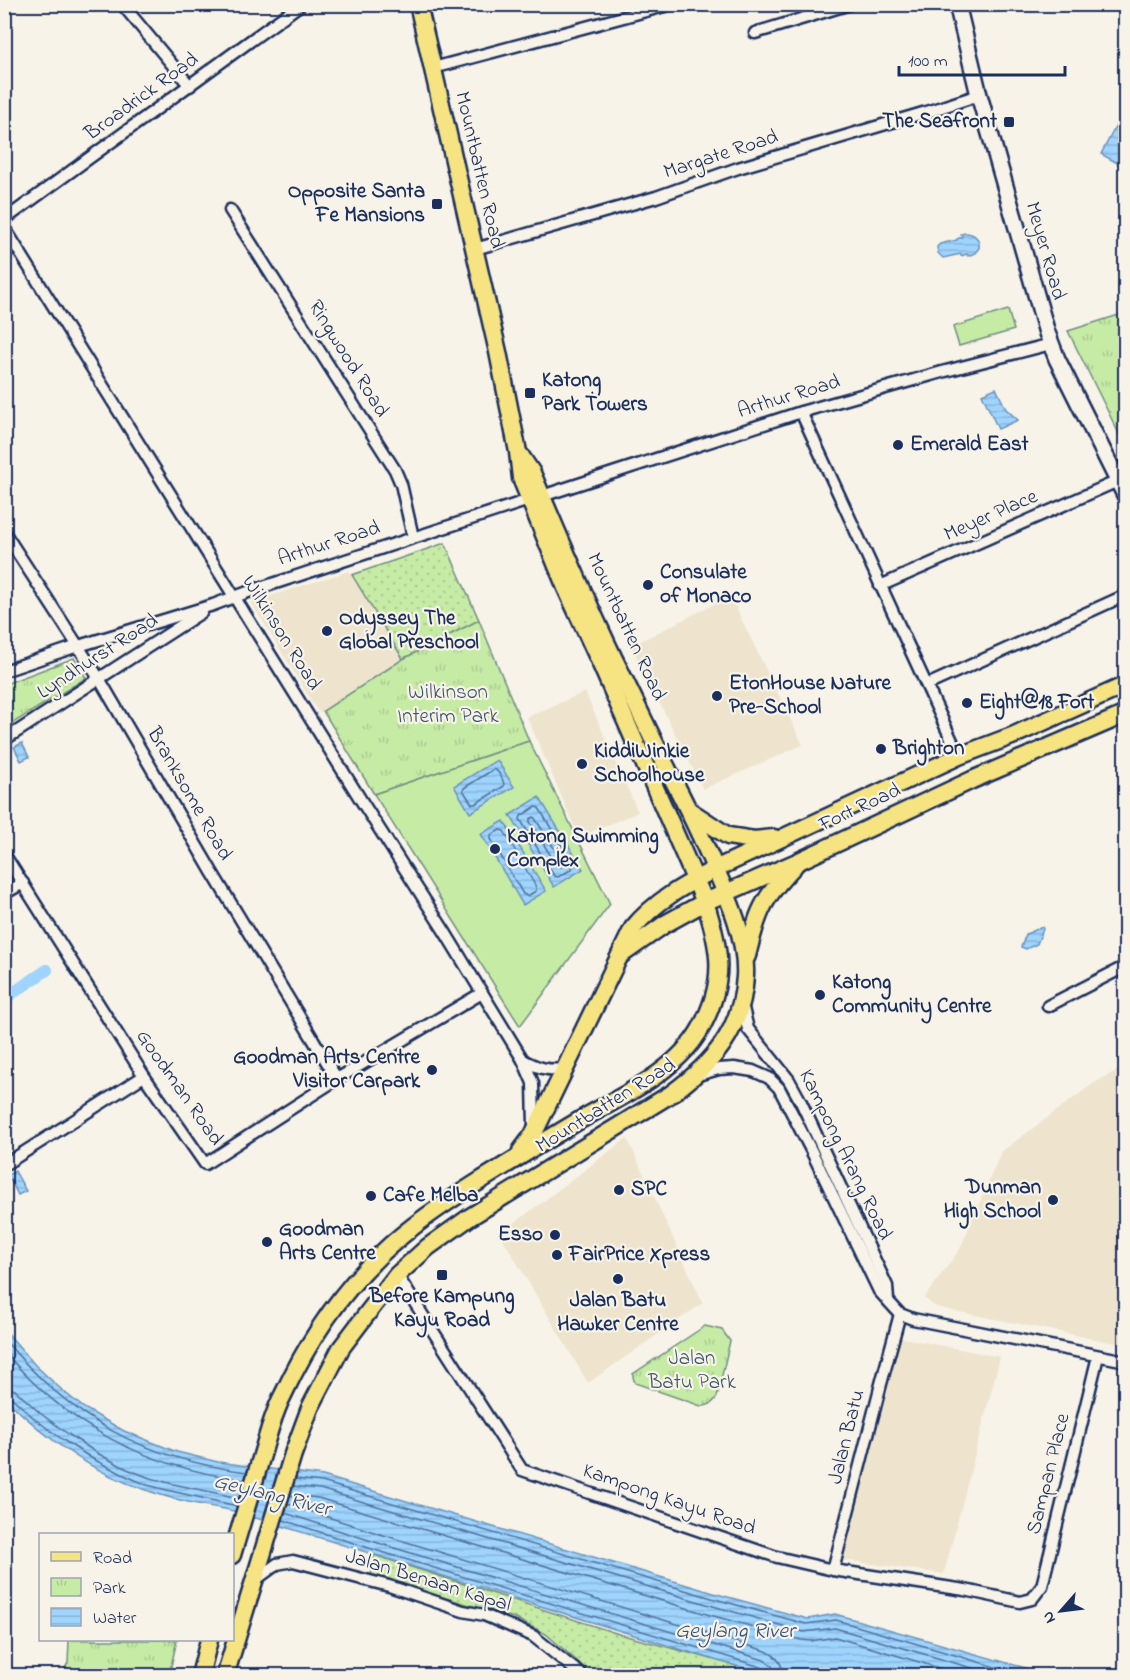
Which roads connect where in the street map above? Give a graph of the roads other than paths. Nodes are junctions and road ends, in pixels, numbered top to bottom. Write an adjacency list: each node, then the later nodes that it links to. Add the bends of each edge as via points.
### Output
1 (301, 4): 9 (street, Broadrick Road)
2 (418, 4): 8 (main road, Mountbatten Road)
3 (672, 4): 8 (street)
4 (850, 4): 7 (street)
5 (957, 4): 10 (street, Meyer Road)
6 (127, 6): 9 (street)
7 (755, 33)
8 (432, 68): 14 (main road, Mountbatten Road)
9 (190, 86): 12 (street, Broadrick Road)
10 (980, 95): 14 (street, Margate Road, via 738,168 656,197); 15 (street, Meyer Road)
11 (230, 210): 21 (street, Ringwood Road, via 395,470)
12 (4, 220)
13 (4, 227): 24 (street, Wilkinson Road)
14 (475, 249): 19 (main road, Mountbatten Road, via 518,452 532,473)
15 (1051, 344): 16 (street, Arthur Road); 17 (street, Meyer Road)
16 (801, 412): 19 (street, Arthur Road); 22 (street)
17 (1118, 481): 18 (street, Meyer Road); 22 (street, Meyer Place)
18 (1125, 497)
19 (536, 498): 21 (street, Arthur Road); 34 (main road, Mountbatten Road); 39 (main road, Mountbatten Road)
20 (4, 532): 26 (street, Branksome Road)
21 (413, 537): 24 (street, Arthur Road)
22 (880, 586): 29 (street)
23 (1125, 594): 29 (street)
24 (235, 596): 25 (street, Arthur Road); 47 (street, Wilkinson Road)
25 (213, 605): 26 (street, Arthur Road); 28 (street, Lyndhurst Road)
26 (78, 646): 27 (street, Arthur Road); 28 (street, Branksome Road)
27 (4, 671)
28 (99, 680): 32 (street, Lyndhurst Road); 54 (street, Branksome Road)
29 (927, 685): 33 (street)
30 (1125, 685): 33 (main road, Fort Road)
31 (1125, 714): 37 (main road, Fort Road)
32 (4, 740)
33 (959, 756): 35 (main road, Fort Road)
34 (690, 811): 35 (main road, via 728,836 754,840); 38 (main road, Mountbatten Road)
35 (784, 838): 38 (main road, Fort Road)
36 (4, 854): 40 (street, Goodman Road)
37 (799, 861): 41 (main road, Fort Road); 45 (main road, via 762,906)
38 (715, 868): 39 (main road, Fort Road); 41 (main road, Mountbatten Road)
39 (695, 880): 43 (main road, Mountbatten Road); 44 (main road, Fort Road, via 647,912 633,928)
40 (23, 883): 42 (street); 53 (street, Goodman Road)
41 (726, 892): 43 (main road, Fort Road); 45 (main road, Mountbatten Road, via 740,933)
42 (4, 894)
43 (705, 902): 44 (main road, Fort Road, via 665,924); 56 (main road, Mountbatten Road, via 719,952 717,986 692,1041 660,1073)
44 (621, 956): 51 (main road, Fort Road)
45 (745, 964): 48 (main road, Mountbatten Road)
46 (1125, 966): 49 (street)
47 (482, 993): 50 (street, Wilkinson Road); 54 (street, Goodman Road)
48 (741, 1001): 52 (main road, Mountbatten Road, via 725,1042); 59 (street, Kampong Arang Road, via 748,1029 800,1100 886,1286)
49 (1048, 1006)
50 (523, 1060): 51 (street, via 537,1068); 55 (street, Wilkinson Road, via 533,1083)
51 (564, 1069): 55 (main road, Fort Road)
52 (695, 1076): 58 (main road, Mountbatten Road, via 471,1217 428,1247); 59 (street, Kampong Arang Road, via 719,1069 743,1069 769,1078 779,1088 879,1291)
53 (144, 1077): 54 (street, Goodman Road, via 205,1164); 57 (street)
54 (337, 1078)
55 (533, 1135): 56 (main road, Fort Road)
56 (514, 1159): 63 (main road, Mountbatten Road, via 416,1224 380,1254 342,1296 282,1395)
57 (4, 1165)
58 (398, 1275): 64 (street, Kampong Kayu Road, via 522,1470 777,1557); 65 (main road, Mountbatten Road, via 341,1348 310,1408)
59 (888, 1300): 60 (street, Kampong Arang Road)
60 (900, 1314): 61 (street); 64 (street, Jalan Batu)
61 (1098, 1356): 62 (street); 66 (street, Sampan Place, via 1042,1586)
62 (1125, 1361)
63 (234, 1548)
64 (833, 1570): 66 (street, Kampong Kayu Road, via 1020,1602)
65 (254, 1581): 69 (main road, Mountbatten Road); 70 (street, Jalan Benaan Kapal, via 277,1564 293,1561 389,1586 484,1615 533,1636)
66 (1032, 1599)
67 (209, 1641): 68 (main road)
68 (200, 1676)
69 (225, 1676)
70 (583, 1676)

